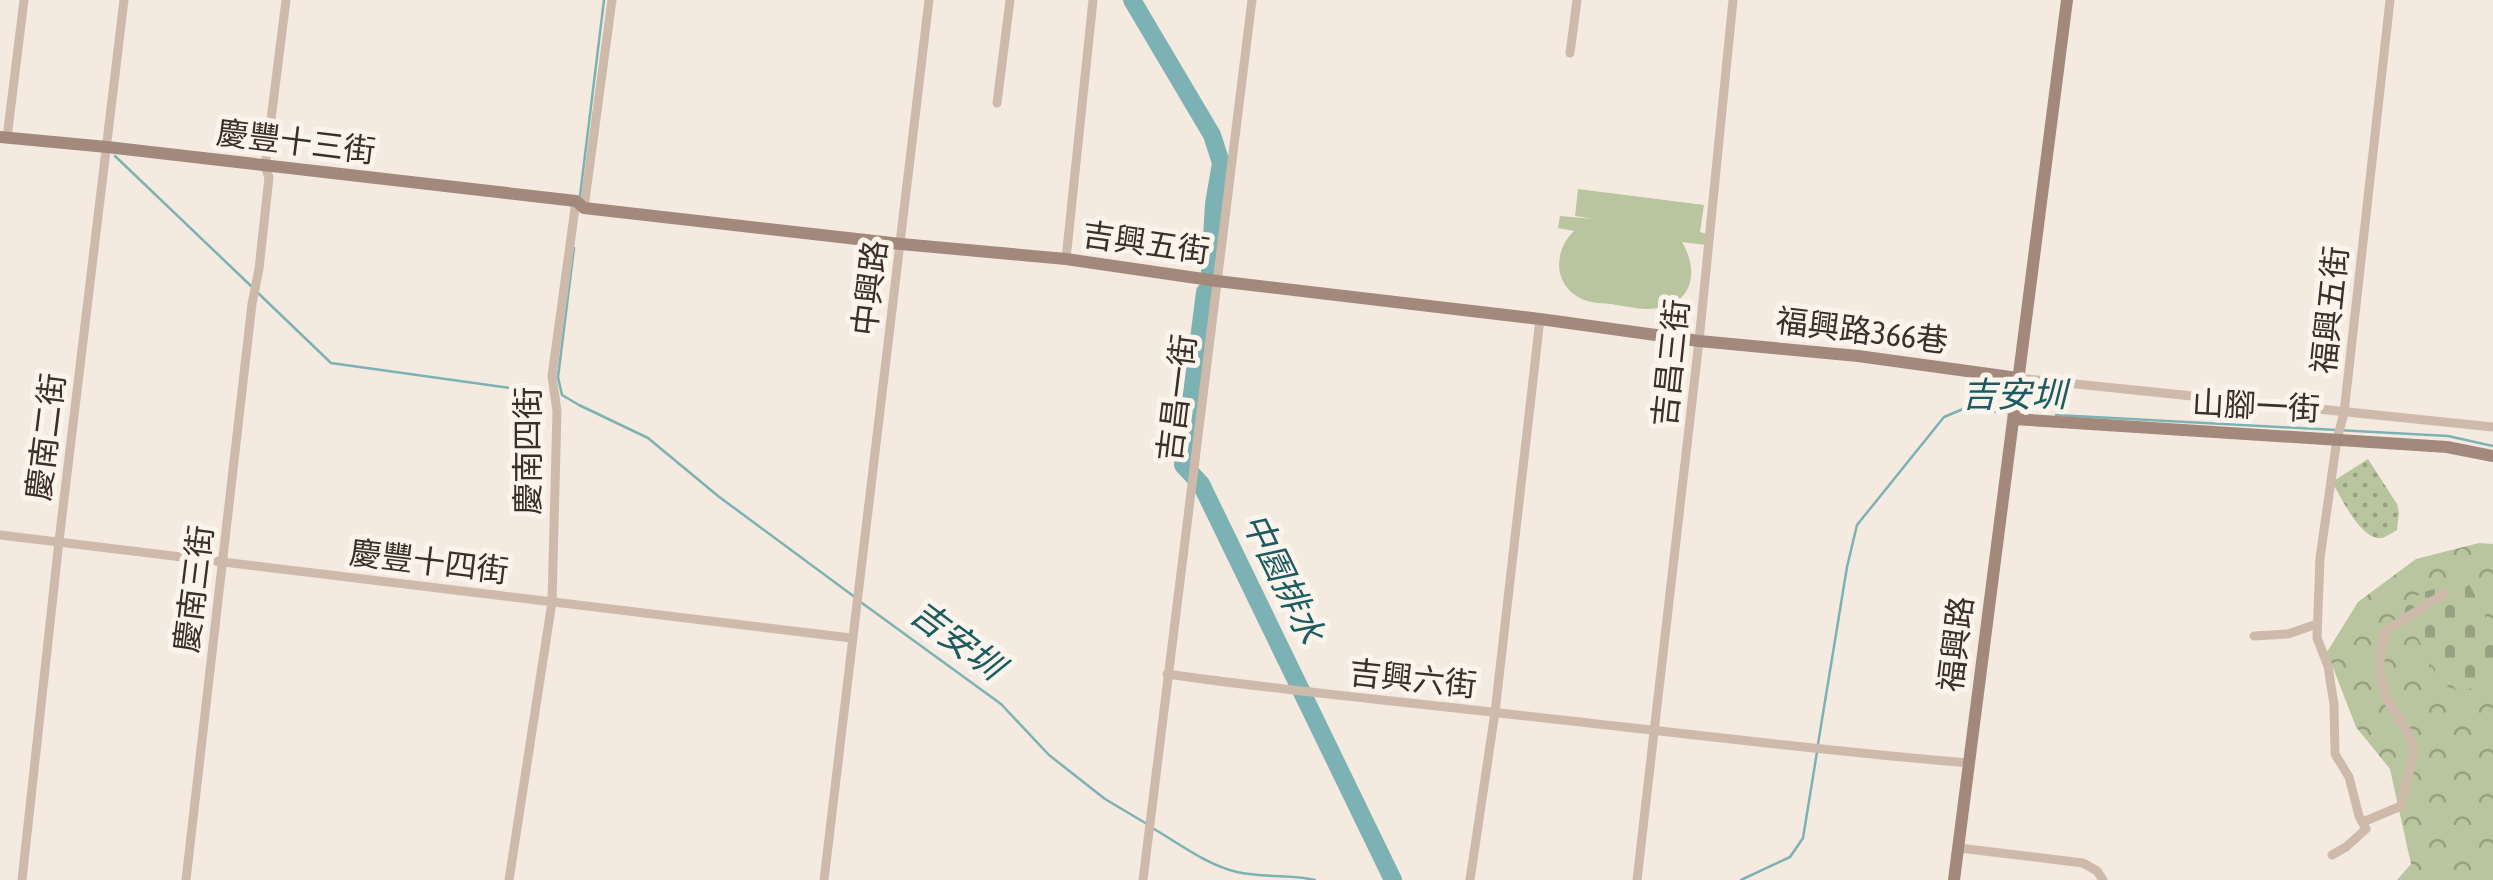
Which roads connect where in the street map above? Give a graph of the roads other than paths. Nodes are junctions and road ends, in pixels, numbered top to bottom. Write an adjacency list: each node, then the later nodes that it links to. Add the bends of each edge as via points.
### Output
1 (24, 0): 15 (street)
2 (124, 0): 16 (street, 慶南二街)
3 (286, 0): 17 (street)
4 (612, 0): 18 (street, 慶南四街)
5 (929, 0): 19 (street, 中興路)
6 (1010, 0): 14 (street)
7 (1093, 0): 20 (street)
8 (1252, 0): 21 (street, 吉昌一街)
9 (1577, 0): 13 (street)
10 (1733, 0): 23 (street, 吉昌三街)
11 (2067, 0): 24 (street, 福興路)
12 (2390, 0): 26 (street, 福興五街)
13 (1570, 53)
14 (997, 102)
15 (3, 138): 16 (street, 慶豐十三街)
16 (108, 147): 17 (street, 慶豐十三街); 31 (street, 慶南二街)
17 (266, 166): 18 (street, 慶豐十三街); 32 (street, 慶南三街)
18 (580, 204): 19 (street, 吉興五街); 34 (street, 慶南四街, via 552,376)
19 (901, 244): 20 (street, 吉興五街); 37 (street, 中興路)
20 (1066, 260): 21 (street, 吉興五街)
21 (1217, 281): 22 (street, 吉興五街); 38 (street, 吉昌一街)
22 (1540, 319): 23 (street, 吉興五街); 39 (street)
23 (1699, 341): 24 (street, 福興路366巷); 40 (street, 吉昌三街)
24 (2018, 378): 25 (street, 福興路); 26 (street)
25 (2015, 413): 28 (street, 山腳一街); 41 (street, 福興路)
26 (2342, 418): 27 (street); 28 (street, 福興五街)
27 (2493, 428)
28 (2337, 439): 29 (street, 山腳一街); 35 (street, 福興五街)
29 (2493, 456)
30 (0, 535): 31 (street, 慶豐十四街)
31 (58, 541): 32 (street, 慶豐十四街); 45 (street, 慶南二街)
32 (222, 562): 34 (street, 慶豐十四街); 46 (street, 慶南三街)
33 (2445, 593): 42 (street, via 2385,631 2378,657 2386,698 2413,754 2401,806)
34 (552, 602): 37 (street, 慶豐十四街); 47 (street, 慶南四街)
35 (2317, 624): 36 (street); 42 (street, 福興五街, via 2334,705 2335,754)
36 (2254, 636)
37 (851, 638): 48 (street)
38 (1167, 674): 39 (street, 吉興六街); 49 (street, 吉昌一街)
39 (1495, 712): 40 (street, 吉興六街); 50 (street)
40 (1655, 730): 41 (street, 吉興六街); 51 (street, 吉昌三街)
41 (1969, 763): 43 (street, 福興路)
42 (2363, 822): 44 (street, via 2366,829)
43 (1959, 848): 52 (street, 福興路); 53 (street, via 2083,863)
44 (2332, 854)
45 (22, 880)
46 (186, 880)
47 (509, 880)
48 (824, 880)
49 (1143, 880)
50 (1470, 880)
51 (1636, 880)
52 (1954, 880)
53 (2103, 880)

